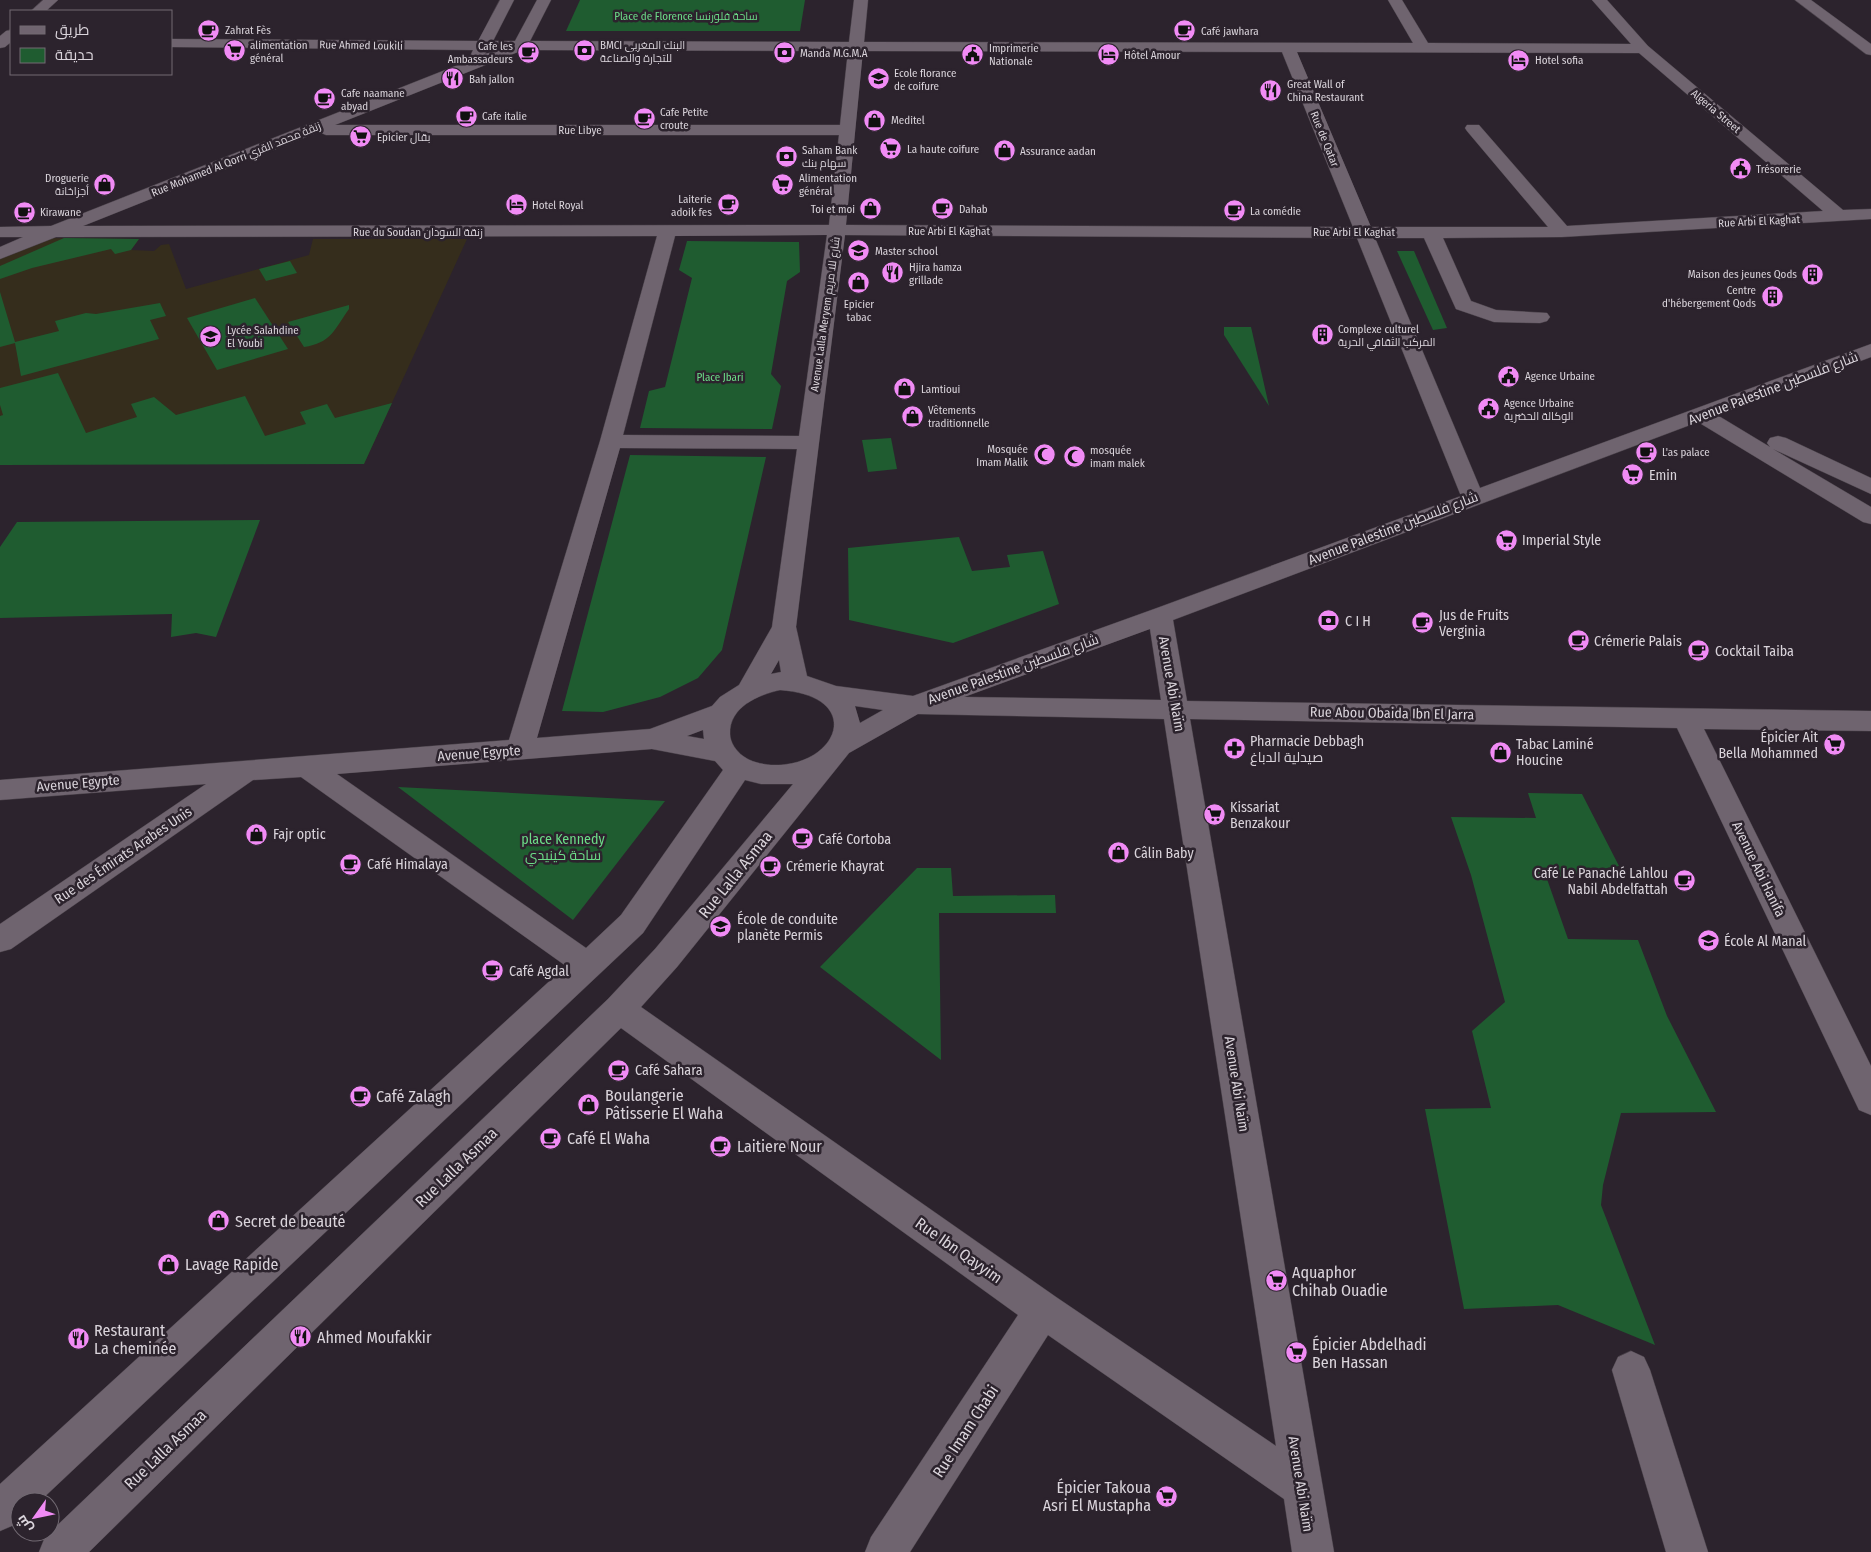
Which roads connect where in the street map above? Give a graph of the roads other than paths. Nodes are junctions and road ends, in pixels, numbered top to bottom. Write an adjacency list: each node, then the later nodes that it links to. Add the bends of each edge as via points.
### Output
1 (51, 0): 8 (street)
2 (507, 0): 10 (street)
3 (544, 0): 11 (street)
4 (861, 0): 12 (street, Avenue Lalla Meryem شارع للا مريم)
5 (1395, 0): 14 (street)
6 (1599, 0): 15 (street, Algeria Street)
7 (1802, 0): 16 (street)
8 (39, 10)
9 (172, 43): 10 (street, Rue Ahmed Loukili)
10 (481, 46): 11 (street, Rue Ahmed Loukili); 17 (street)
11 (520, 46): 12 (street, Rue Ahmed Loukili); 17 (street, Rue Mohamed Al Qorri زنقة محمد القري)
12 (856, 47): 13 (street, Rue Ahmed Loukili); 20 (street, Avenue Lalla Meryem شارع للا مريم)
13 (1288, 47): 14 (street, Rue Ahmed Loukili); 25 (street, Rue de Qatar)
14 (1422, 47): 15 (street, Rue Ahmed Loukili)
15 (1643, 49): 22 (street, Algeria Street)
16 (1871, 51)
17 (472, 66): 19 (street, Rue Mohamed Al Qorri زنقة محمد القري)
18 (1473, 128): 28 (street)
19 (312, 130): 20 (street, Rue Libye); 29 (street, Rue Mohamed Al Qorri زنقة محمد القري)
20 (847, 130): 23 (street, Avenue Lalla Meryem شارع للا مريم)
21 (1871, 214): 22 (street, Rue Arbi El Kaghat)
22 (1839, 216): 28 (street, Rue Arbi El Kaghat)
23 (837, 230): 24 (street, Rue du Soudan زنقة السودان); 25 (street, Rue Arbi El Kaghat, via 1148,241); 35 (street, Avenue Lalla Meryem شارع للا مريم)
24 (667, 231): 29 (street, Rue du Soudan زنقة السودان); 34 (street)
25 (1363, 231): 27 (street, Rue Arbi El Kaghat); 37 (street, Rue de Qatar)
26 (0, 232): 29 (street, Rue du Soudan زنقة السودان)
27 (1432, 232): 28 (street, Rue Arbi El Kaghat); 31 (street, via 1463,305 1494,316)
28 (1562, 232)
29 (49, 233): 30 (street, Rue Mohamed Al Qorri زنقة محمد القري)
30 (0, 253)
31 (1540, 317)
32 (1871, 350): 33 (street, Avenue Palestine شارع فلسطين)
33 (1706, 413): 36 (street); 37 (street, Avenue Palestine شارع فلسطين); 38 (street)
34 (611, 441): 35 (street); 50 (street)
35 (808, 443): 40 (street, Avenue Lalla Meryem شارع للا مريم)
36 (1871, 487)
37 (1473, 498): 39 (street, Avenue Palestine شارع فلسطين)
38 (1871, 516)
39 (1160, 616): 44 (street, Avenue Palestine شارع فلسطين); 45 (street, Avenue Abi Naïm)
40 (784, 627): 41 (street, Avenue Lalla Meryem شارع للا مريم); 42 (street, Avenue Lalla Meryem شارع للا مريم)
41 (796, 682): 42 (street, via 765,684); 43 (street)
42 (750, 689): 46 (street)
43 (830, 694): 44 (street, Avenue Palestine شارع فلسطين); 51 (street, via 841,705 847,718 847,732)
44 (914, 705): 45 (street, Rue Abou Obaida Ibn El Jarra); 51 (street, Avenue Palestine شارع فلسطين)
45 (1176, 709): 47 (street, Rue Abou Obaida Ibn El Jarra); 62 (street, Avenue Abi Naïm)
46 (722, 712): 49 (street, Avenue Egypte); 52 (street, via 717,725 718,740)
47 (1686, 719): 48 (street, Rue Abou Obaida Ibn El Jarra); 59 (street, Avenue Abi Hanifa)
48 (1871, 721)
49 (652, 739): 50 (street, Avenue Egypte); 52 (street, Avenue Egypte)
50 (520, 749): 53 (street, Avenue Egypte)
51 (834, 753): 52 (street, via 812,768 775,776 757,773); 58 (street, Rue Lalla Asmaa, via 666,958)
52 (732, 760): 57 (street, via 632,924)
53 (306, 766): 54 (street, Avenue Egypte); 57 (street)
54 (247, 770): 55 (street, Avenue Egypte); 56 (street, Rue des Émirats Arabes Unis)
55 (0, 790)
56 (0, 940)
57 (587, 965): 63 (street)
58 (619, 1009): 60 (street, Rue Ibn Qayyim); 64 (street, Rue Lalla Asmaa)
59 (1871, 1100)
60 (1043, 1310): 62 (street, Rue Ibn Qayyim); 65 (street, Rue Imam Chabi)
61 (1631, 1370): 67 (street)
62 (1302, 1487): 66 (street, Avenue Abi Naïm)
63 (0, 1512)
64 (60, 1552)
65 (886, 1552)
66 (1313, 1552)
67 (1688, 1552)

